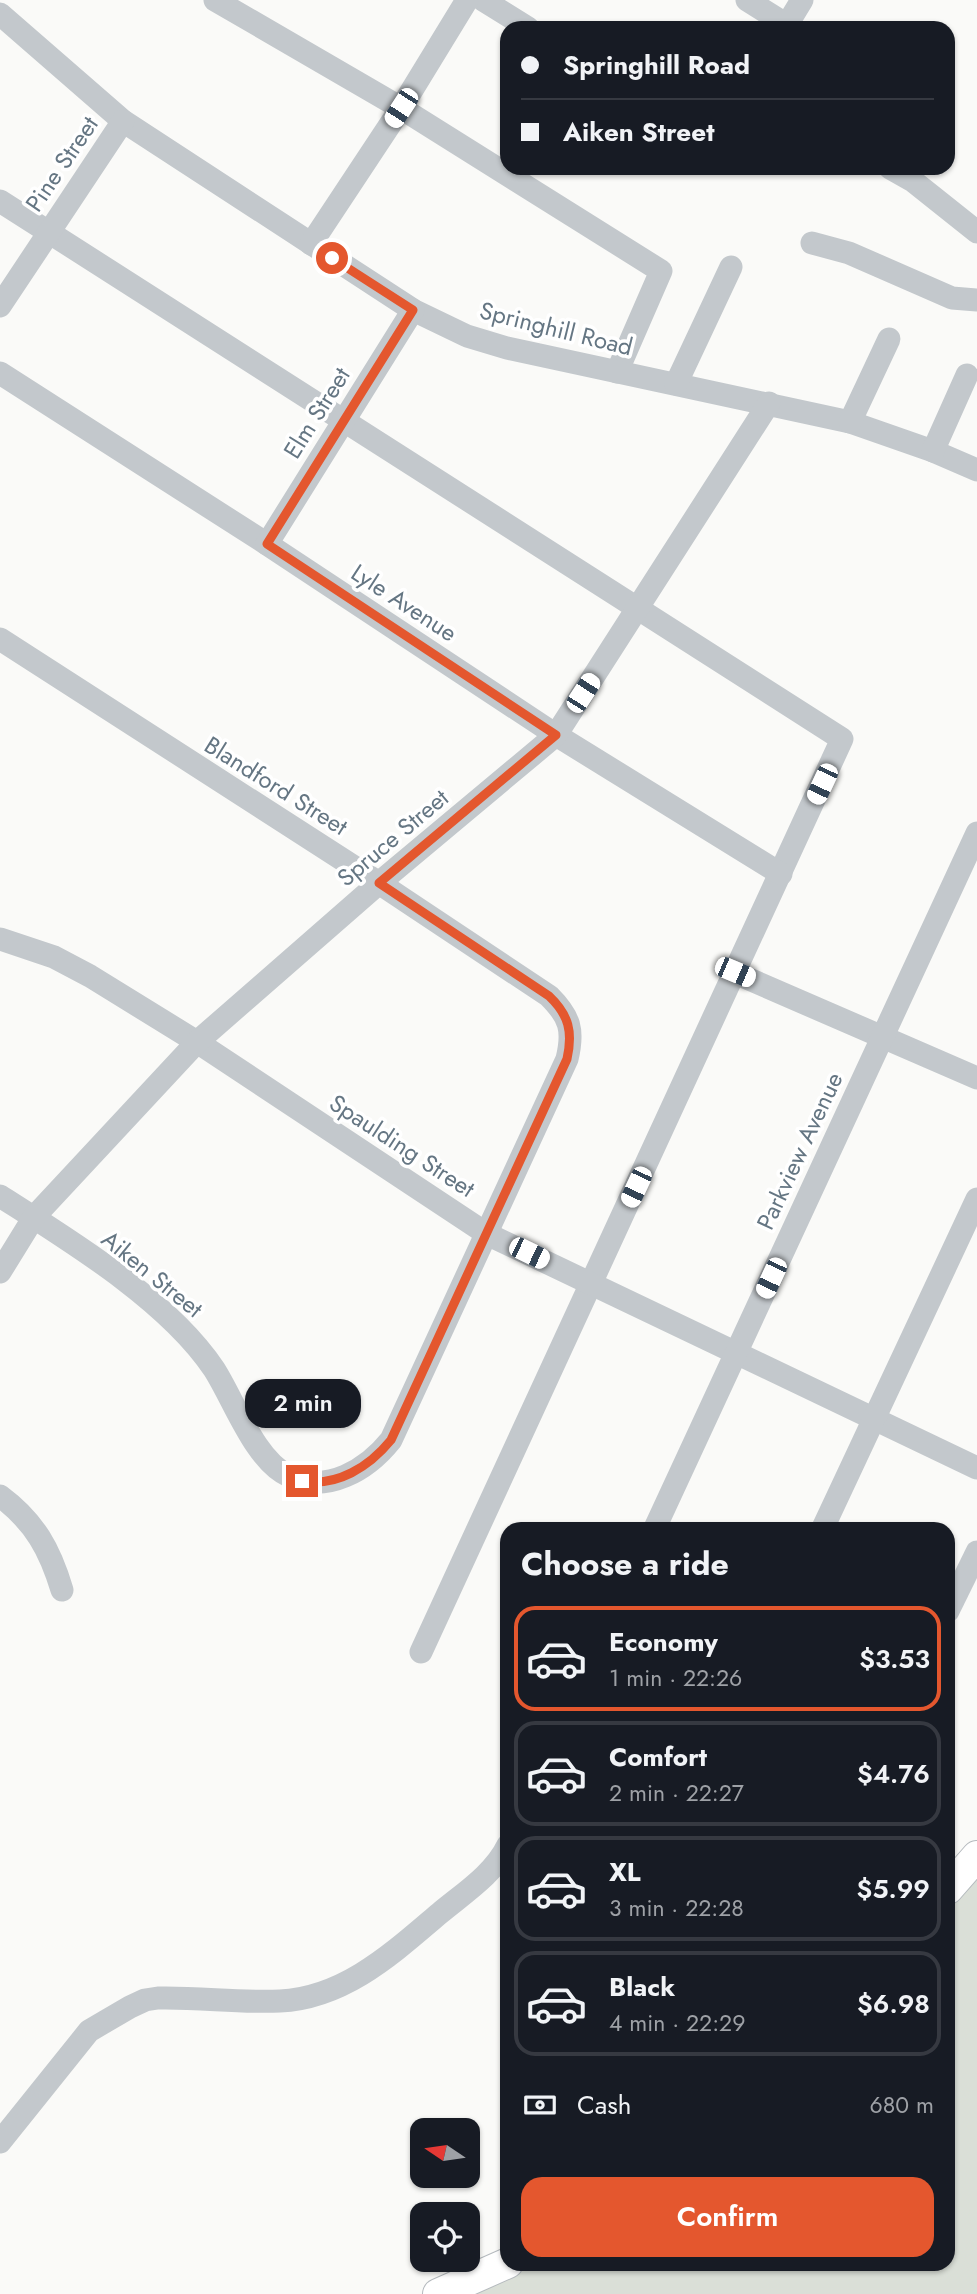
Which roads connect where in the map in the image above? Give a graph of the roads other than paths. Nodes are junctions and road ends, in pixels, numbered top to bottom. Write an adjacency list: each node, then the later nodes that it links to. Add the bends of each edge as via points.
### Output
1 (215, 0): 10 (street)
2 (467, 0): 10 (street)
3 (483, 0): 7 (street)
4 (747, 0): 8 (street)
5 (802, 0): 9 (street)
6 (0, 14): 11 (street, Springhill Road)
7 (517, 21)
8 (778, 21)
9 (789, 21)
10 (401, 108): 12 (street); 19 (street)
11 (123, 121): 16 (street, Pine Street); 19 (street, Springhill Road)
12 (500, 170)
13 (508, 175): 25 (street, via 661,271)
14 (902, 175): 17 (street)
15 (0, 201): 16 (street)
16 (48, 232): 22 (street, Pine Street); 30 (street)
17 (977, 232)
18 (812, 243): 21 (street, via 849,253 951,298)
19 (311, 244): 23 (street, Springhill Road)
20 (731, 267): 28 (street)
21 (977, 300)
22 (0, 306)
23 (413, 310): 25 (street, Springhill Road, via 477,340); 30 (street, Elm Street)
24 (889, 339): 31 (street)
25 (617, 372): 28 (street, Springhill Road)
26 (0, 373): 34 (street, Lyle Avenue)
27 (967, 375): 32 (street)
28 (676, 384): 29 (street, Springhill Road)
29 (769, 403): 31 (street, Springhill Road); 35 (street, Spruce Street)
30 (343, 421): 34 (street, Elm Street); 35 (street)
31 (850, 422): 32 (street, Springhill Road)
32 (933, 451): 33 (street, Springhill Road)
33 (977, 470)
34 (267, 544): 37 (street, Lyle Avenue)
35 (638, 610): 37 (street, Spruce Street); 39 (street, via 842,739)
36 (0, 639): 40 (street, Blandford Street)
37 (556, 735): 39 (street, Lyle Avenue); 40 (street, Spruce Street)
38 (977, 833): 43 (street, Parkview Avenue)
39 (781, 874): 42 (street)
40 (379, 883): 44 (street, Spruce Street); 49 (street, Blandford Street, via 549,996 570,1029 567,1059)
41 (0, 939): 44 (street, Spaulding Street, via 73,966)
42 (735, 972): 43 (street); 51 (street)
43 (883, 1035): 45 (street); 52 (street, Parkview Avenue)
44 (197, 1042): 48 (street, Spruce Street); 49 (street, Spaulding Street)
45 (977, 1078)
46 (0, 1196): 48 (street, Aiken Street)
47 (977, 1199): 53 (street)
48 (34, 1217): 49 (street, Aiken Street, via 172,1319 213,1369 265,1458 289,1476 314,1482 356,1471 391,1440); 50 (street, Spruce Street)
49 (487, 1234): 51 (street, Spaulding Street)
50 (0, 1272)
51 (592, 1283): 52 (street, Spaulding Street); 61 (street)
52 (737, 1351): 53 (street, Spaulding Street); 56 (street, Parkview Avenue)
53 (874, 1420): 54 (street, Spaulding Street); 57 (street)
54 (977, 1468)
55 (0, 1496): 59 (street, via 41,1539)
56 (658, 1522)
57 (826, 1522)
58 (977, 1552): 60 (street)
59 (62, 1591)
60 (955, 1597)
61 (421, 1651)
62 (500, 1856): 65 (street, via 481,1879 399,1948 339,1986 284,2001 158,1997 103,2021 78,2043)
63 (977, 1856): 64 (main road)
64 (955, 1881)
65 (0, 2142)
66 (500, 2267): 67 (main road)
67 (438, 2294)

